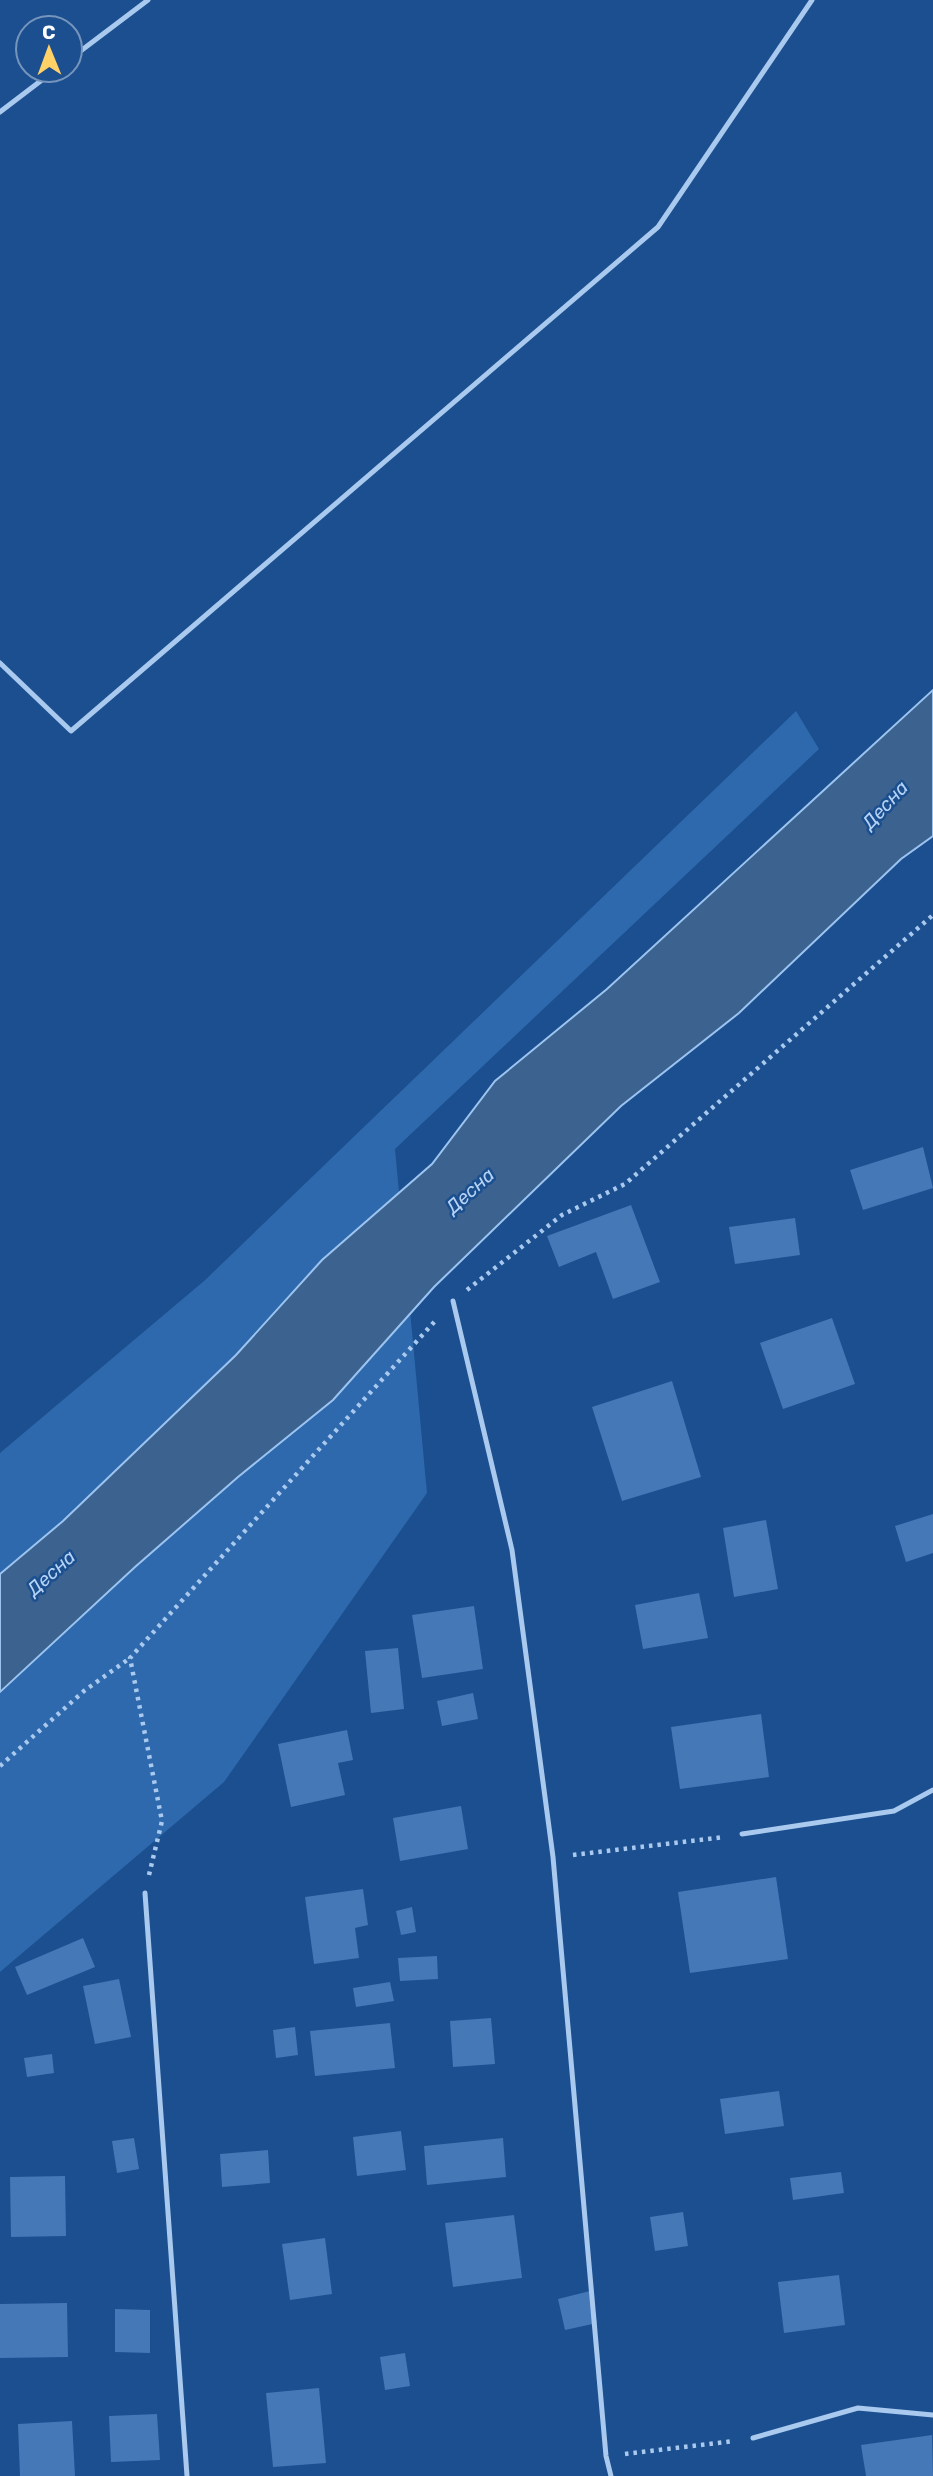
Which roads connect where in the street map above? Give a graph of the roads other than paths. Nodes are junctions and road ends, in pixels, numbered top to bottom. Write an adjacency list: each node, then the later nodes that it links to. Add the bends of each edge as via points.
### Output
1 (148, 0): 3 (lane)
2 (812, 0): 6 (lane, via 657,227 71,731)
3 (84, 48)
4 (37, 84): 5 (lane)
5 (0, 112)
6 (0, 663)
7 (453, 1301): 14 (lane, via 512,1550 553,1857)
8 (933, 1790): 9 (lane, via 894,1811)
9 (742, 1834)
10 (145, 1893): 13 (lane)
11 (933, 2415): 12 (lane, via 858,2408)
12 (753, 2438)
13 (187, 2476)
14 (611, 2476)

